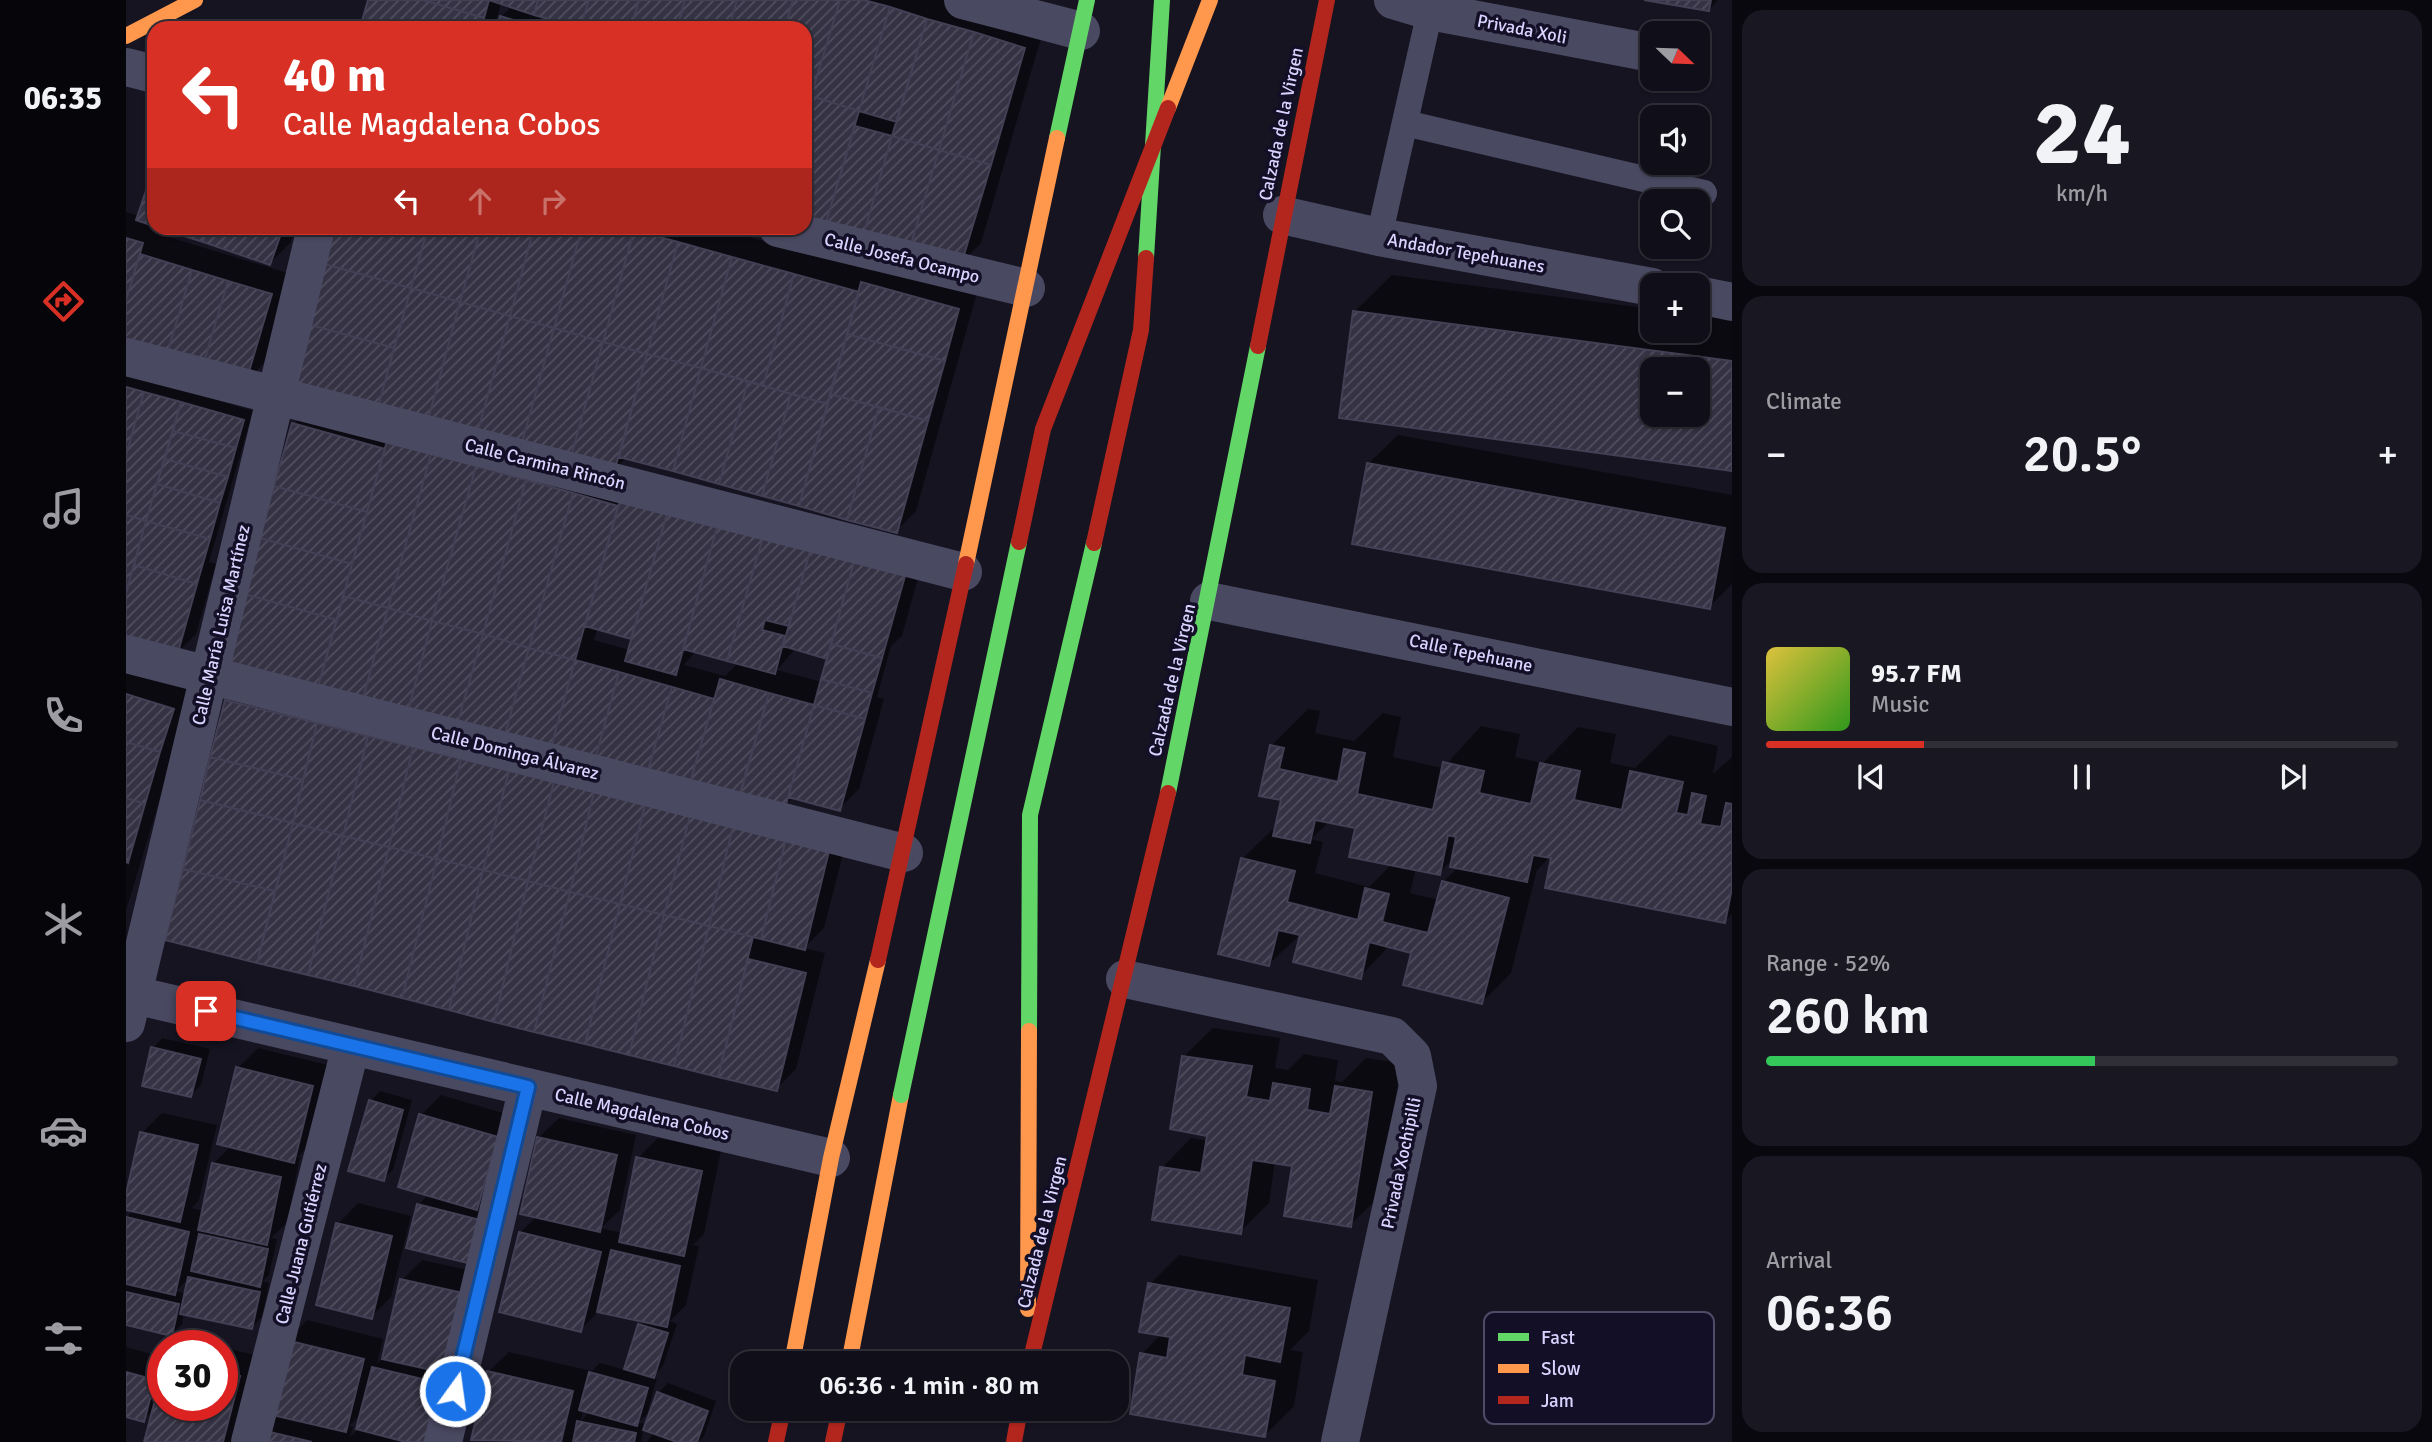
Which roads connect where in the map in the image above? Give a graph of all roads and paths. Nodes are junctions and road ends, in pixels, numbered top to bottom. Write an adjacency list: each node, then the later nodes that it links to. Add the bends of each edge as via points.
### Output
1 (195, 0): 9 (street)
2 (963, 0): 8 (street)
3 (1161, 0): 40 (street, Calzada de la Virgen, via 1141,330 1030,815)
4 (1210, 0): 39 (street, bridge, via 1043,429 901,1094)
5 (1327, 0): 17 (street, Calzada de la Virgen)
6 (1393, 0): 7 (street, Privada Xoli)
7 (1430, 11): 12 (street, Privada Xoli); 15 (lane)
8 (1084, 15): 22 (street)
9 (155, 21)
10 (147, 25): 11 (street)
11 (126, 36)
12 (1640, 51)
13 (126, 68): 14 (street)
14 (147, 72)
15 (1405, 122): 16 (lane); 20 (lane)
16 (1687, 189)
17 (1282, 215): 20 (street, Andador Tepehuanes); 28 (street, Calzada de la Virgen)
18 (314, 235): 26 (street, Calle María Luisa Martínez)
19 (807, 235): 22 (street, Calle Josefa Ocampo)
20 (1379, 237): 21 (street, Andador Tepehuanes)
21 (1640, 285)
22 (1026, 288): 27 (street)
23 (1710, 297): 24 (street)
24 (1732, 302)
25 (126, 357): 26 (street, Calle Carmina Rincón)
26 (276, 395): 27 (street, Calle Carmina Rincón); 30 (street, Calle María Luisa Martínez)
27 (963, 572): 32 (street)
28 (1209, 601): 31 (street, Calle Tepehuane); 33 (street, Calzada de la Virgen)
29 (126, 654): 30 (street, Calle Dominga Álvarez)
30 (209, 675): 32 (street, Calle Dominga Álvarez); 34 (street, Calle María Luisa Martínez)
31 (1732, 706)
32 (904, 853): 37 (street)
33 (1125, 979): 41 (street, Calzada de la Virgen); 50 (street, Privada Xochipilli, via 1392,1036 1412,1056 1419,1086)
34 (128, 1003): 35 (street, Calle Magdalena Cobos)
35 (351, 1046): 36 (street, Calle Magdalena Cobos); 45 (street, Calle Juana Gutiérrez)
36 (528, 1087): 37 (street, Calle Magdalena Cobos); 46 (street)
37 (831, 1158): 38 (street)
38 (794, 1351)
39 (851, 1351)
40 (1028, 1351)
41 (1031, 1351)
42 (780, 1421): 47 (street)
43 (838, 1421): 48 (street)
44 (1018, 1421): 49 (street)
45 (250, 1442)
46 (443, 1442)
47 (776, 1442)
48 (834, 1442)
49 (1014, 1442)
50 (1340, 1442)

